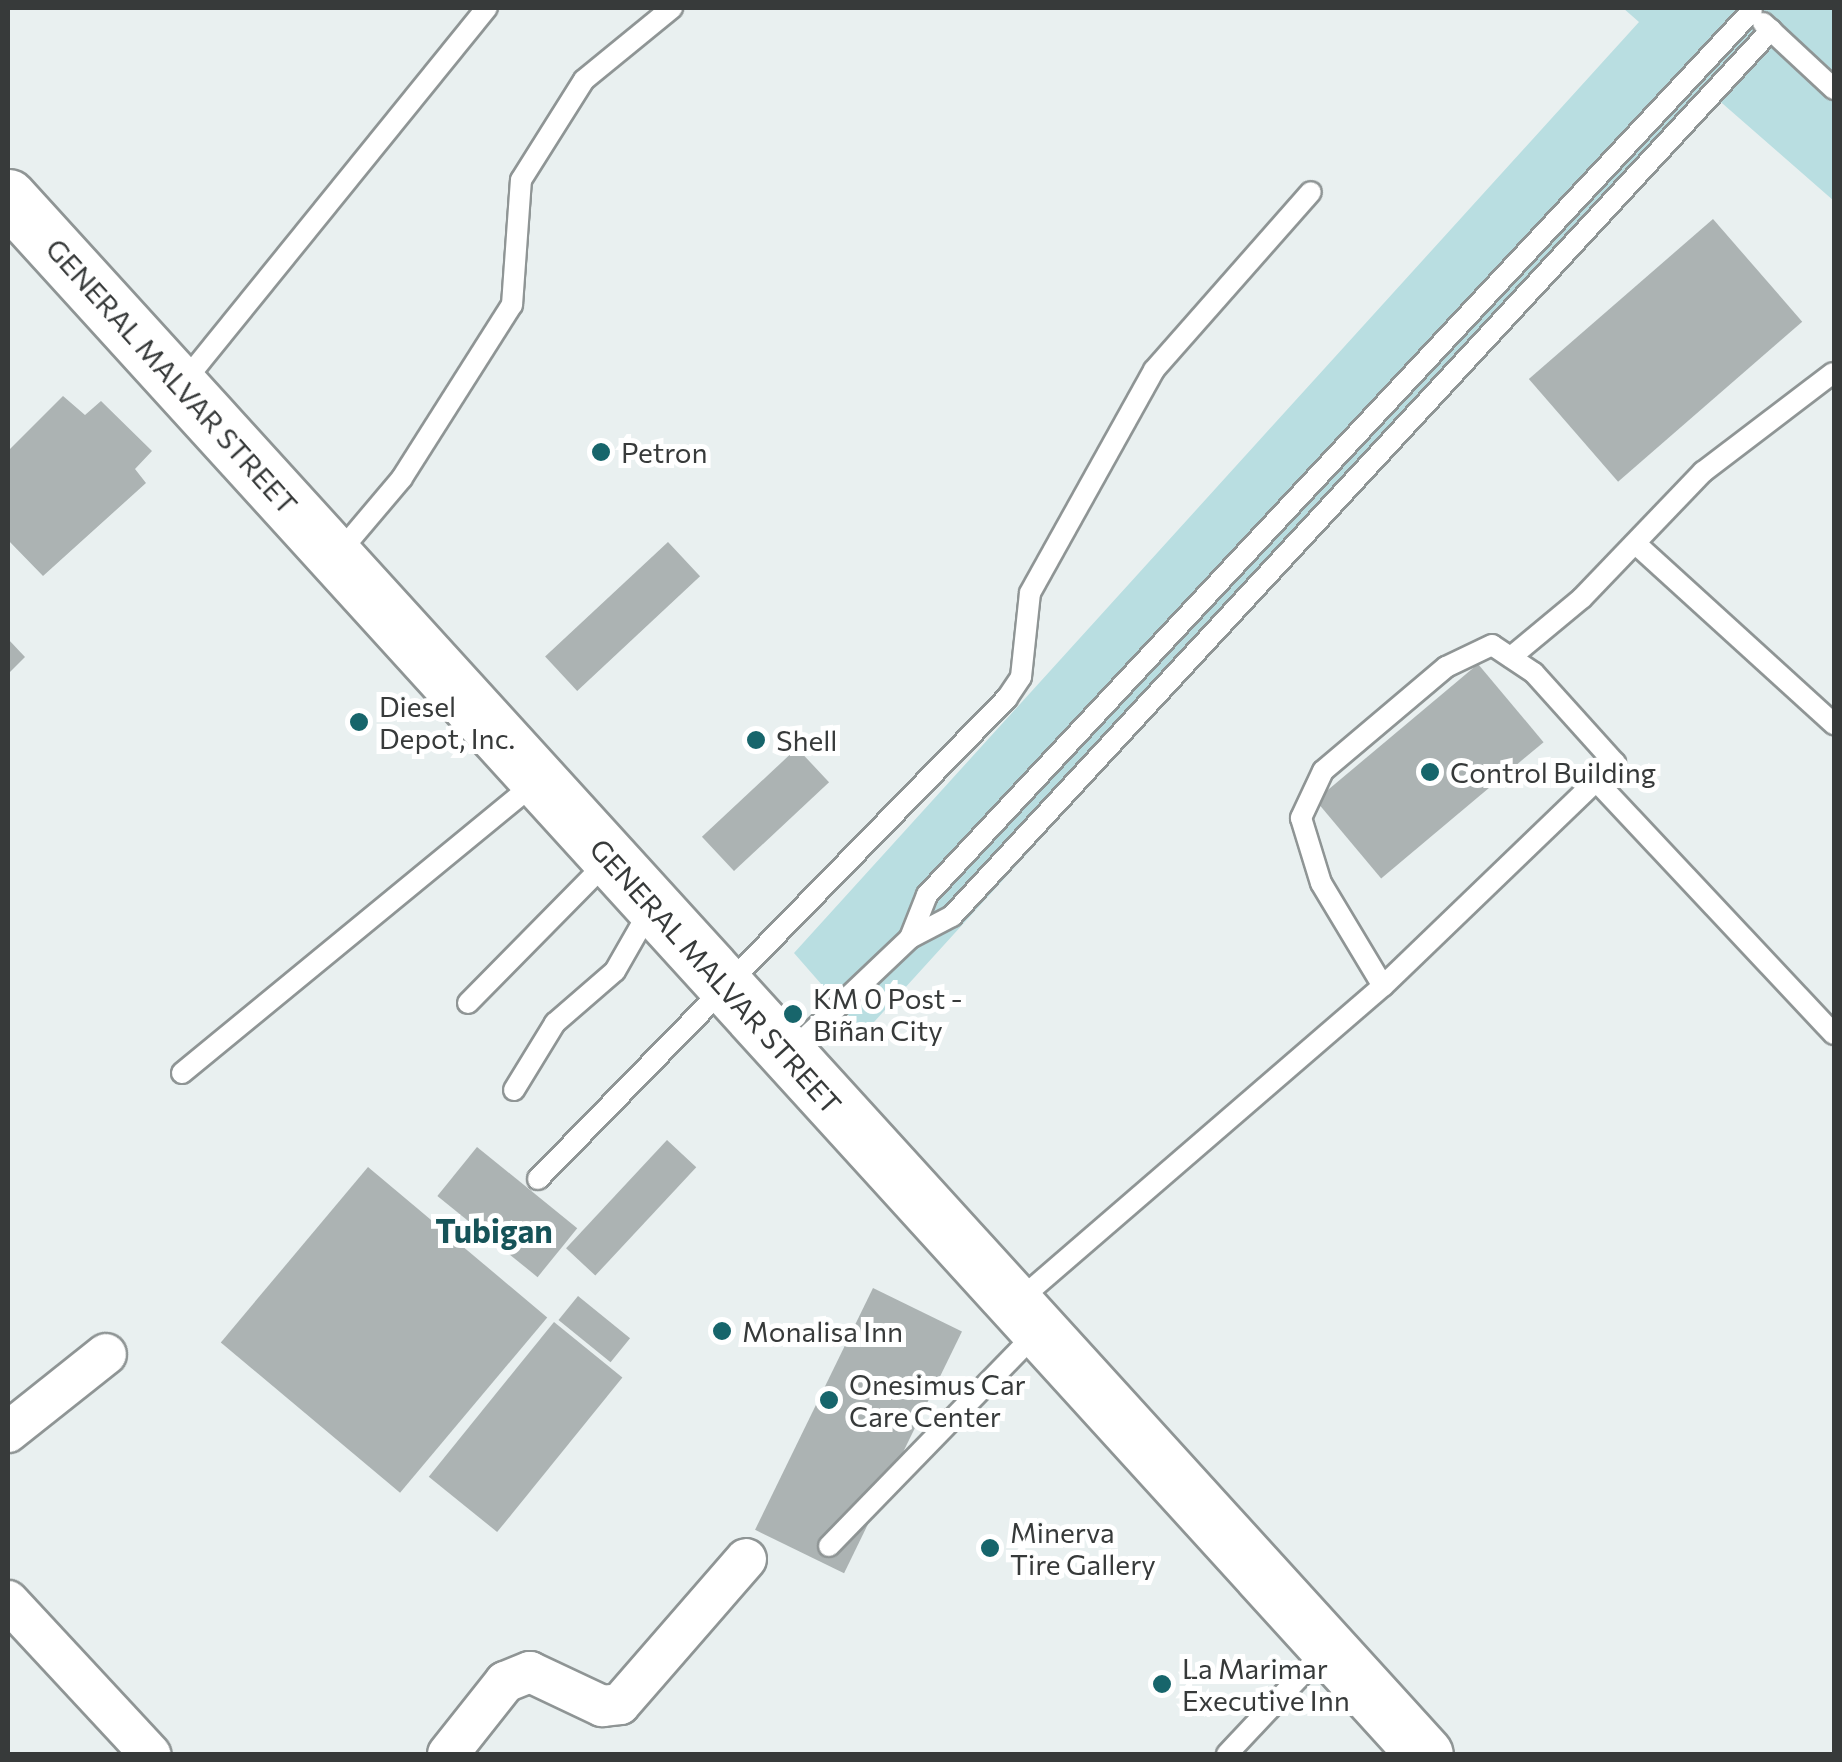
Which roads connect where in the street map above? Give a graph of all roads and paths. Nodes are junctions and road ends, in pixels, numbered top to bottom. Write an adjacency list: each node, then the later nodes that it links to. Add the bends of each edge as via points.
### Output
1 (487, 8): 9 (lane)
2 (672, 8): 11 (lane, via 584,80 521,180 512,306 402,478)
3 (1750, 9): 4 (lane); 18 (lane, via 927,896)
4 (1771, 30): 5 (lane); 18 (lane, via 952,916)
5 (1834, 89)
6 (1312, 192): 20 (lane, via 1154,370 1030,593 1021,677 1008,698)
7 (8, 196): 9 (highway, GENERAL MALVAR STREET)
8 (1833, 372): 10 (lane, via 1703,472)
9 (183, 383): 11 (highway, GENERAL MALVAR STREET)
10 (1636, 544): 12 (lane); 13 (lane)
11 (335, 558): 14 (highway, GENERAL MALVAR STREET)
12 (1510, 657): 15 (lane, via 1615,763); 19 (lane, via 1492,645 1446,666 1323,771 1301,818 1321,884)
13 (1834, 724)
14 (538, 780): 16 (highway, GENERAL MALVAR STREET); 24 (lane)
15 (1599, 784): 19 (lane); 22 (lane)
16 (610, 859): 17 (highway, GENERAL MALVAR STREET); 21 (lane)
17 (653, 906): 20 (highway, GENERAL MALVAR STREET); 25 (lane, via 614,972 556,1023)
18 (910, 938): 23 (lane)
19 (1383, 986): 27 (lane)
20 (728, 988): 23 (highway, GENERAL MALVAR STREET); 26 (lane)
21 (468, 1002)
22 (1834, 1034)
23 (788, 1054): 27 (highway, GENERAL MALVAR STREET)
24 (182, 1073)
25 (514, 1090)
26 (538, 1178)
27 (1027, 1318): 30 (lane); 33 (highway, GENERAL MALVAR STREET)
28 (106, 1354): 29 (street)
29 (8, 1432)
30 (829, 1546)
31 (746, 1559): 35 (street, via 620,1704 602,1706 530,1672 505,1682)
32 (8, 1602): 34 (street)
33 (1327, 1647): 36 (lane); 37 (highway, GENERAL MALVAR STREET)
34 (150, 1754)
35 (448, 1754)
36 (1227, 1754)
37 (1426, 1754)

